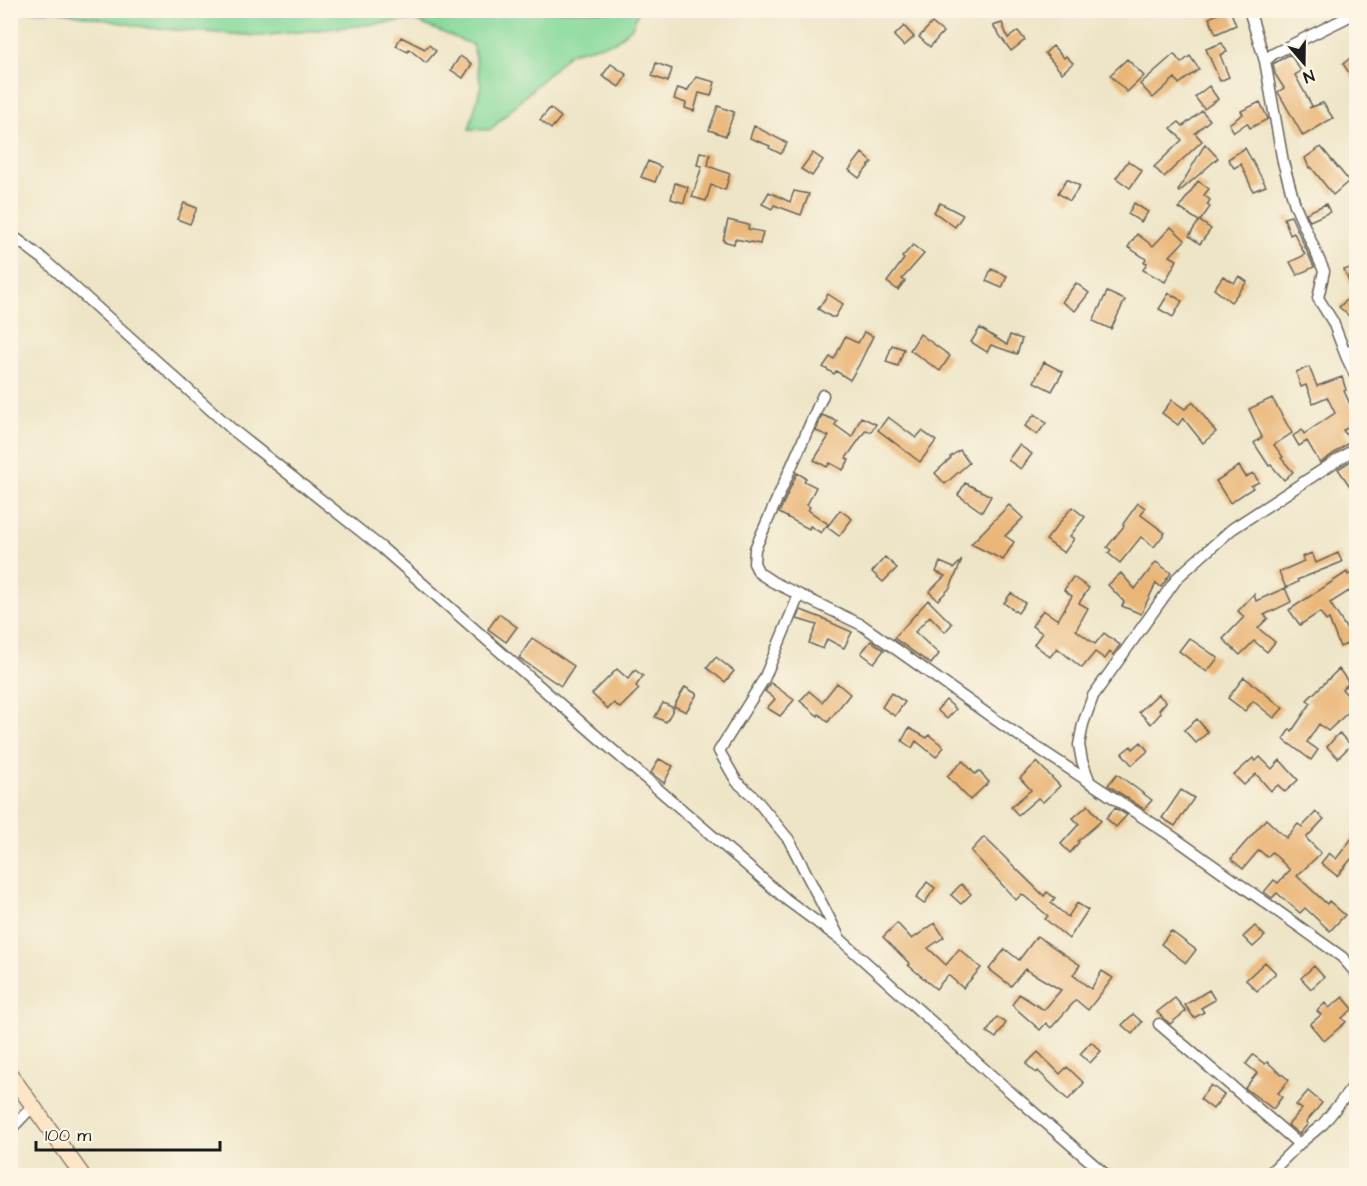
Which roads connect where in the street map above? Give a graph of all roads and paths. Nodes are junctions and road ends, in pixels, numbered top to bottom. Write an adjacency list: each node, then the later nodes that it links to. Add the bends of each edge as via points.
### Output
1 (1249, 10): 3 (street)
2 (1356, 13): 3 (street)
3 (1265, 61): 6 (street, via 1283,162 1295,204 1324,271 1318,298 1333,322)
4 (10, 234): 12 (street, via 233,429 382,548 787,900)
5 (1356, 346): 6 (street)
6 (1346, 356): 7 (street)
7 (1356, 377)
8 (823, 395): 10 (street, via 755,549 754,563 759,573)
9 (1356, 447): 11 (street, via 1232,530 1178,577 1092,696 1079,744)
10 (799, 595): 11 (street, via 862,625 1000,723); 12 (street, via 764,679 719,751 737,782 789,840)
11 (1089, 780): 13 (street, via 1342,957)
12 (840, 939): 21 (street)
13 (1356, 973)
14 (1159, 1024): 19 (street)
15 (10, 1074): 17 (main road)
16 (1356, 1083): 19 (street, via 1323,1124)
17 (33, 1105): 18 (street); 20 (main road)
18 (10, 1130)
19 (1299, 1144): 22 (street)
20 (83, 1176)
21 (1107, 1176)
22 (1267, 1176)

